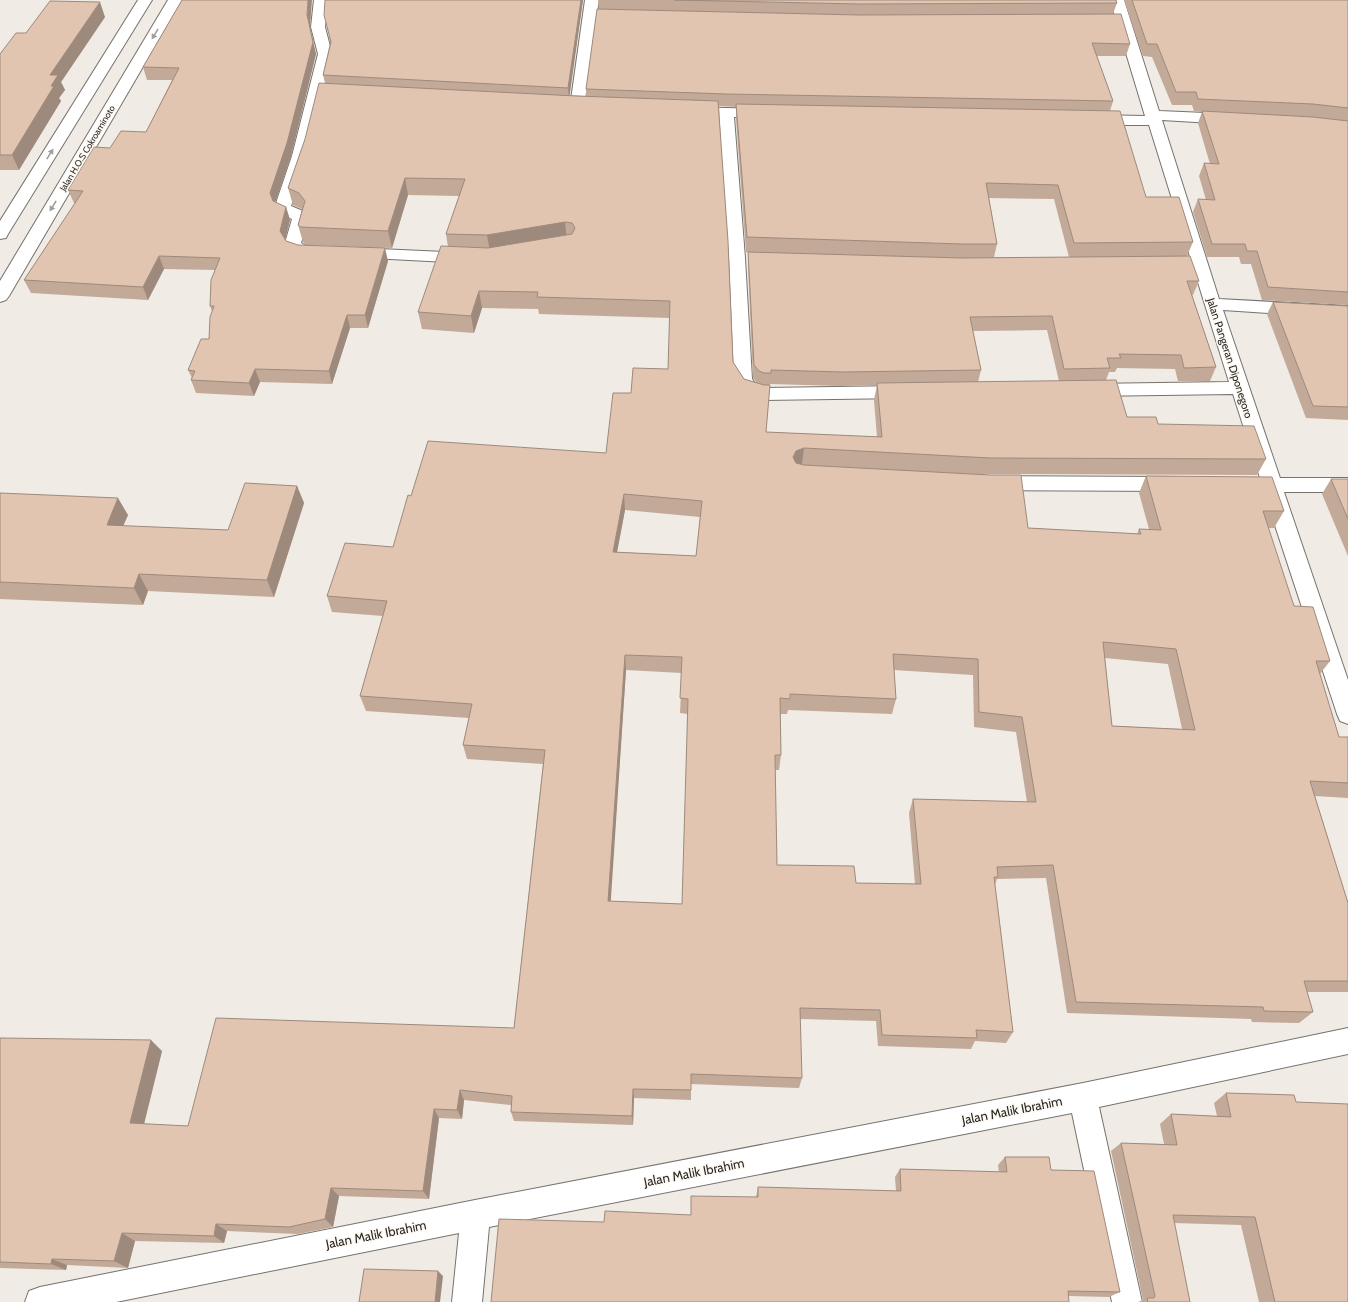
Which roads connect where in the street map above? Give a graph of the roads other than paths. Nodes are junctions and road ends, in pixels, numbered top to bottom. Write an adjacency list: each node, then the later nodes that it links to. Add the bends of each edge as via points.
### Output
1 (145, 0): 17 (street, one-way to 1)
2 (175, 0): 19 (street, Jalan H.O.S Cokroaminoto, one-way to 19)
3 (321, 0): 18 (street, via 318,27 325,54 324,94 283,206 283,209 297,214 300,219 293,243 296,248 302,251)
4 (592, 0): 6 (street)
5 (1117, 0): 14 (street, Jalan Pangeran Diponegoro, via 1116,21)
6 (590, 16): 7 (street); 9 (street)
7 (637, 17)
8 (561, 106): 9 (street)
9 (577, 107): 10 (street)
10 (593, 108)
11 (671, 110): 12 (street)
12 (726, 112): 13 (street); 24 (street, via 745,258 743,379 750,390 762,394)
13 (781, 114)
14 (1153, 118): 15 (street); 16 (street); 20 (street, Jalan Pangeran Diponegoro, via 1192,263)
15 (1082, 119)
16 (1245, 120)
17 (0, 234)
18 (482, 258)
19 (0, 296)
20 (1212, 304): 21 (street); 22 (street, Jalan Pangeran Diponegoro)
21 (1348, 312)
22 (1240, 388): 23 (street); 28 (street, Jalan Pangeran Diponegoro)
23 (1073, 390)
24 (922, 392)
25 (969, 482): 26 (street)
26 (1193, 484)
27 (1241, 484): 28 (street)
28 (1272, 485): 29 (street); 30 (street, Jalan Pangeran Diponegoro)
29 (1348, 485)
30 (1348, 714)
31 (1348, 1040): 32 (street, Jalan Malik Ibrahim)
32 (1083, 1096): 33 (street, Jalan Malik Ibrahim); 36 (street)
33 (475, 1215): 34 (street, Jalan Malik Ibrahim); 35 (street)
34 (40, 1302)
35 (467, 1302)
36 (1127, 1302)

